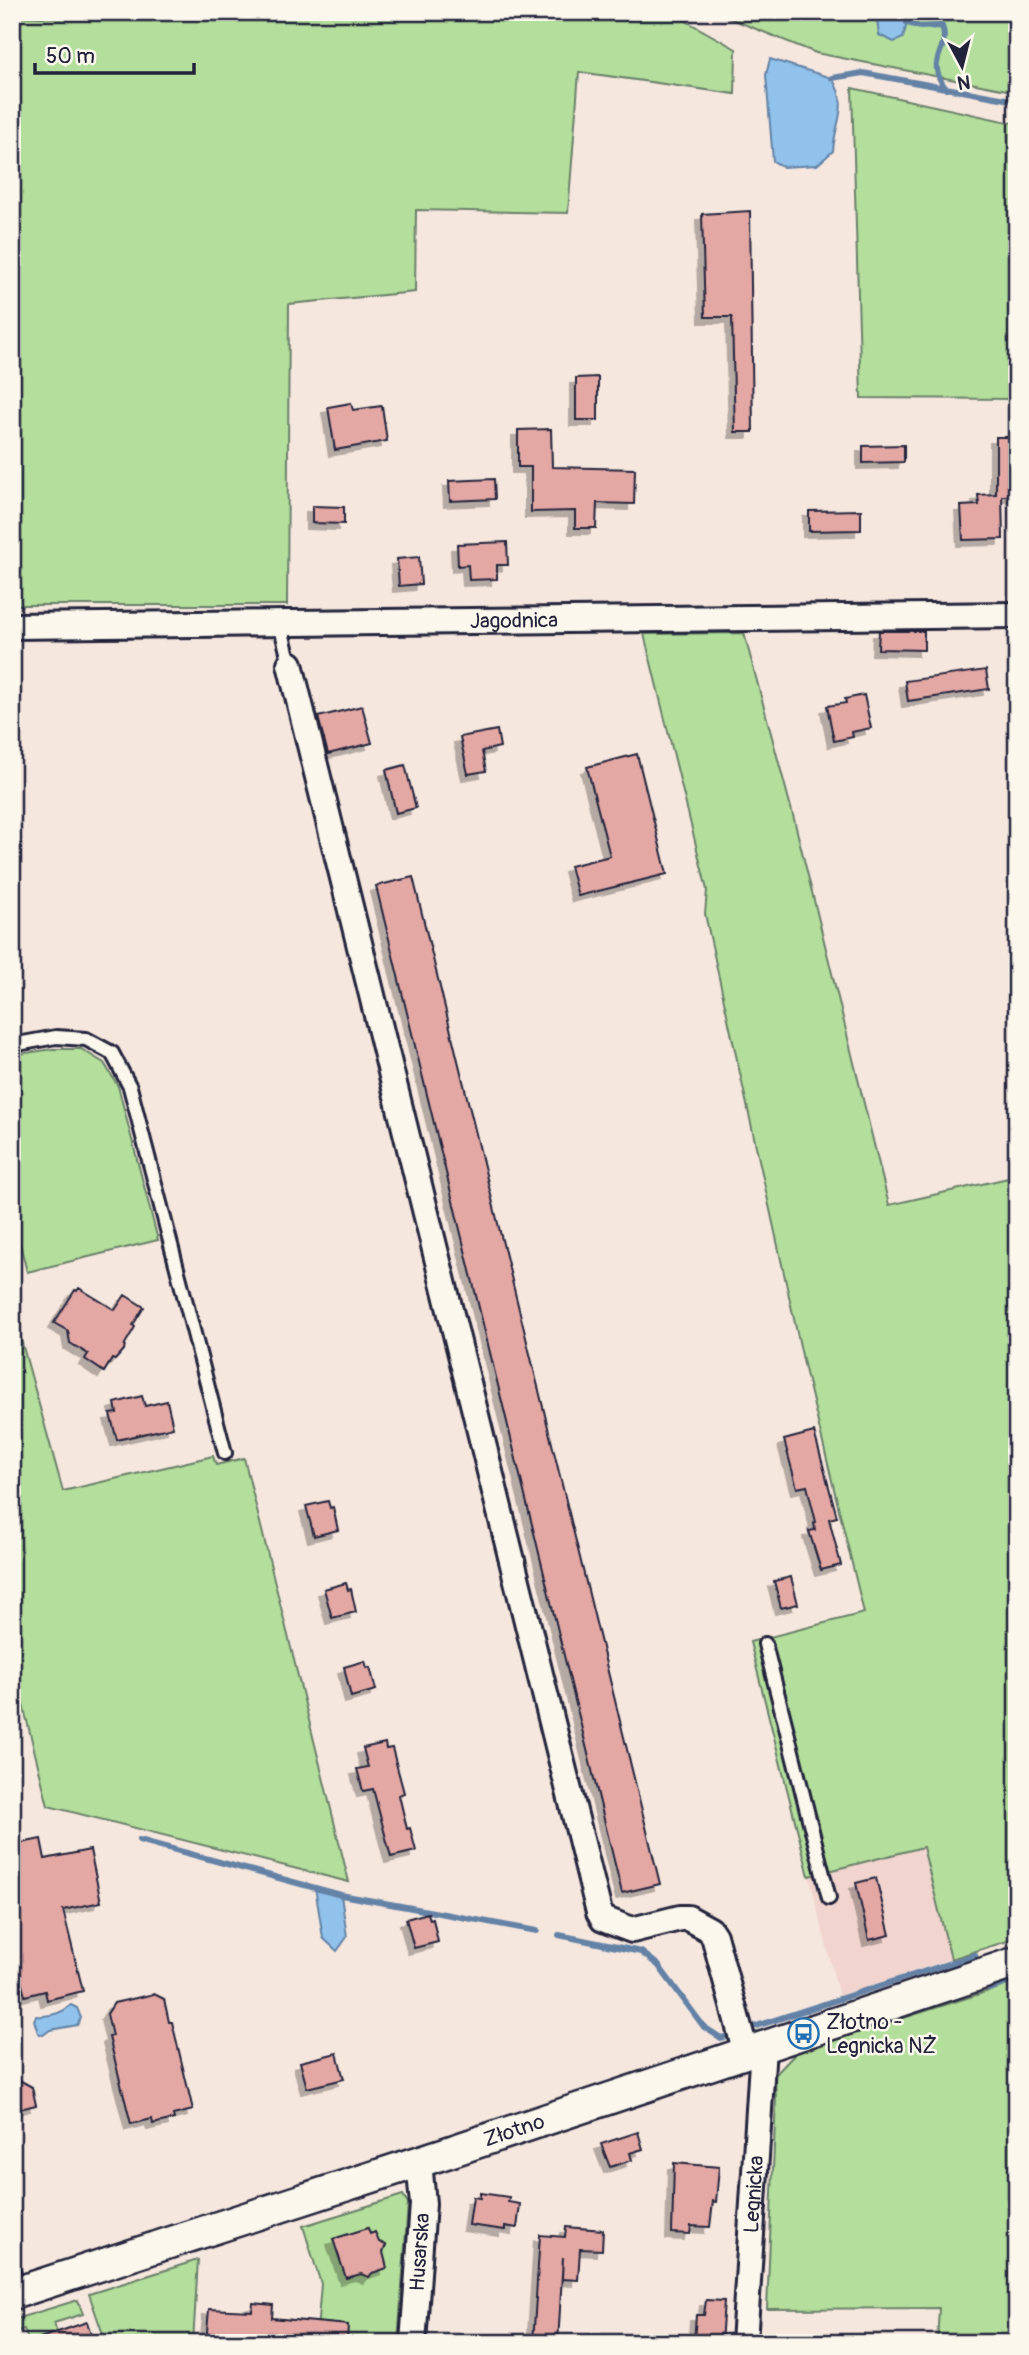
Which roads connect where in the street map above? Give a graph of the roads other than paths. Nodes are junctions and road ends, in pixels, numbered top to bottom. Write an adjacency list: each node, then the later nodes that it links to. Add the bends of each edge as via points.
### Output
1 (1017, 615): 2 (street, Jagodnica)
2 (280, 624): 3 (street, Jagodnica); 4 (lane)
3 (12, 626)
4 (290, 664): 10 (street, Legnicka, via 599,1912 603,1919 632,1930 680,1918 710,1930)
5 (12, 1045): 6 (lane, via 55,1037 86,1039 111,1053 123,1071)
6 (225, 1453)
7 (765, 1644): 8 (lane)
8 (829, 1898)
9 (1017, 1962): 10 (street, Złotno)
10 (747, 2040): 11 (street, Złotno); 14 (street, Legnicka)
11 (419, 2162): 12 (street, Złotno); 13 (street, Husarska, via 423,2204)
12 (15, 2285)
13 (413, 2343)
14 (744, 2343)

